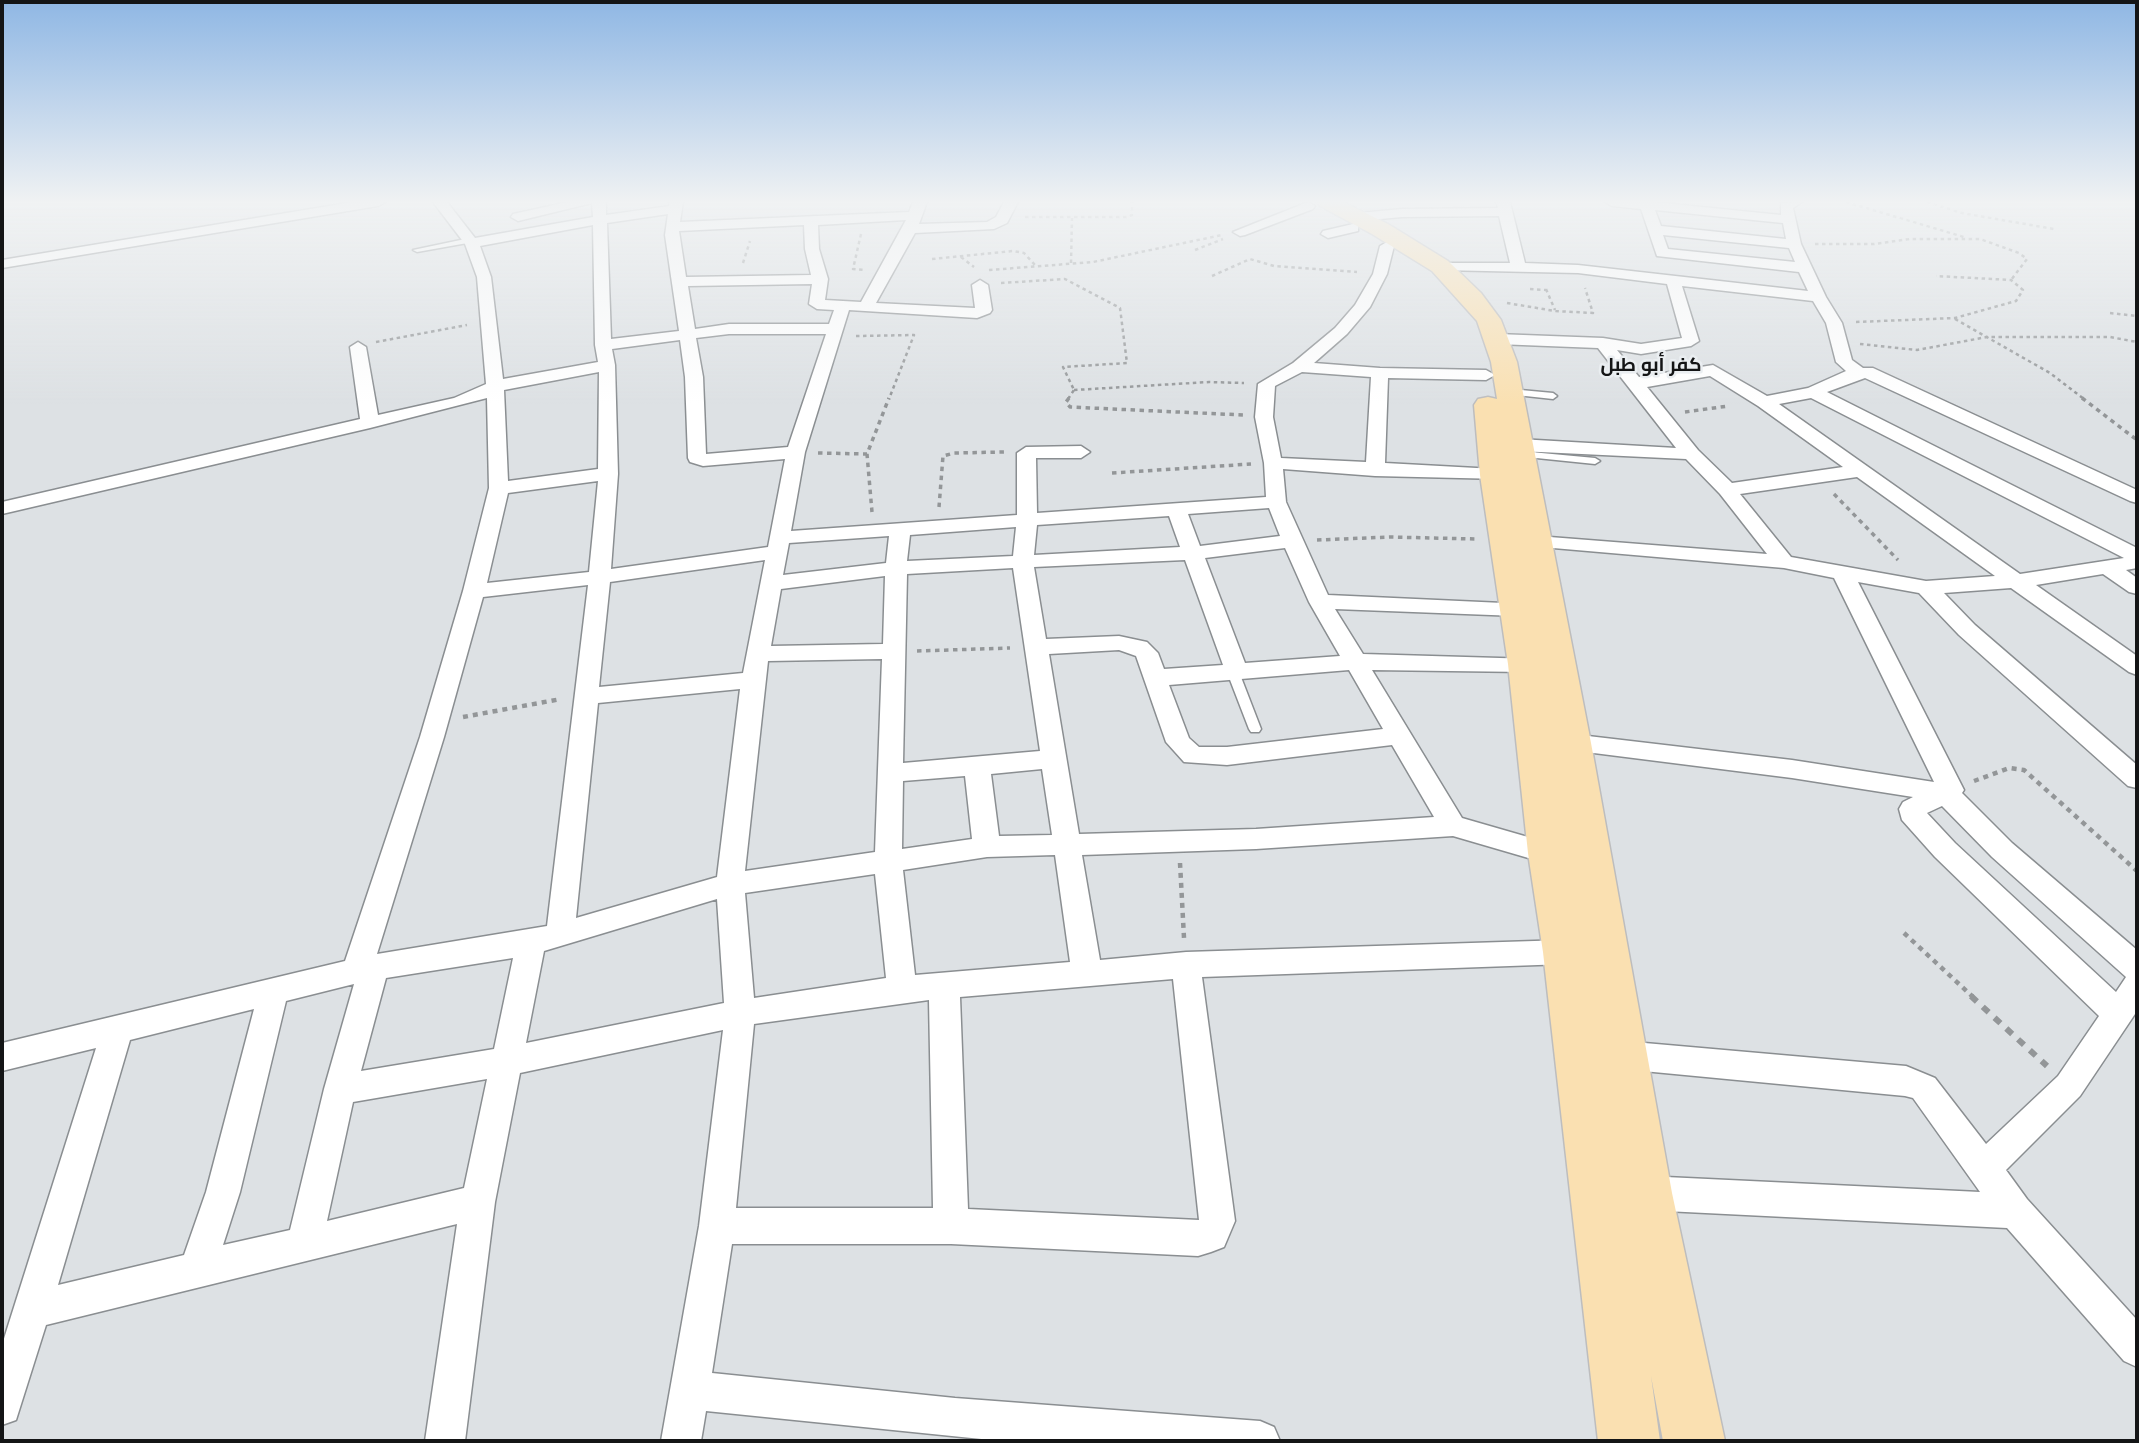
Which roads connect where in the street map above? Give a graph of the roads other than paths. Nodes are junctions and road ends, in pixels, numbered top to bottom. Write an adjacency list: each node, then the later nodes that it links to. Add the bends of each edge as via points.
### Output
1 (481, 269): 29 (street)
2 (601, 269): 21 (street)
3 (678, 269): 13 (street)
4 (818, 269): 11 (street)
5 (889, 269): 17 (street)
6 (1357, 269): 24 (street, via 1362,307)
7 (1420, 269): 25 (main road, via 1463,309)
8 (1443, 269): 25 (main road, via 1489,320)
9 (1580, 269): 12 (street)
10 (1807, 269): 15 (street)
11 (820, 279): 13 (street); 16 (street, via 817,303)
12 (1673, 280): 15 (street); 20 (street, via 1691,341 1642,349)
13 (680, 282): 19 (street)
14 (981, 285): 17 (street, via 984,310 979,313)
15 (1818, 297): 27 (street, via 1834,323 1844,362)
16 (843, 305): 17 (street); 18 (street)
17 (866, 307)
18 (833, 333): 19 (street, via 756,328); 34 (street)
19 (687, 334): 21 (street); 34 (street, via 698,460)
20 (1603, 343): 25 (street); 28 (street)
21 (603, 345): 23 (street)
22 (358, 347): 33 (street)
23 (607, 365): 29 (street); 42 (street)
24 (1298, 367): 26 (street); 39 (street, via 1267,384 1264,416)
25 (1498, 369): 26 (street); 31 (lane); 37 (main road)
26 (1380, 373): 40 (street)
27 (1859, 373): 30 (street); 45 (street, via 1868,372)
28 (1637, 383): 32 (street, via 1713,370); 36 (street)
29 (495, 386): 33 (street, via 475,397); 43 (street)
30 (1813, 392): 32 (street); 55 (street)
31 (1553, 397)
32 (1764, 402): 41 (street)
33 (370, 423): 47 (street)
34 (796, 452): 53 (street)
35 (1081, 452): 49 (street, via 1026,453)
36 (1691, 454): 37 (street); 44 (street)
37 (1511, 458): 38 (lane); 40 (street); 52 (main road)
38 (1595, 461)
39 (1273, 463): 40 (street); 46 (street)
40 (1375, 470)
41 (1858, 471): 44 (street); 63 (street)
42 (608, 474): 43 (street); 62 (street)
43 (499, 488): 67 (street)
44 (1727, 490): 57 (street)
45 (2137, 496)
46 (1276, 502): 48 (street); 51 (street)
47 (2, 508)
48 (1177, 511): 49 (street); 54 (street)
49 (1027, 521): 50 (street); 56 (street)
50 (900, 530): 53 (street); 59 (street)
51 (1292, 541): 54 (street); 68 (street)
52 (1522, 541): 57 (street); 69 (main road); 82 (main road)
53 (777, 545): 62 (street); 64 (street)
54 (1193, 553): 56 (street); 76 (street)
55 (2137, 556)
56 (1023, 562): 59 (street); 70 (street)
57 (1784, 562): 61 (street)
58 (2137, 562): 60 (street)
59 (896, 568): 64 (street); 71 (street)
60 (2108, 568): 63 (street); 65 (street)
61 (1842, 572): 66 (street); 87 (street)
62 (599, 576): 67 (street); 79 (street)
63 (2017, 581): 66 (street); 75 (street)
64 (773, 583): 72 (street)
65 (2137, 587)
66 (1926, 588): 86 (street, via 1967,630)
67 (474, 591): 98 (street)
68 (1320, 602): 69 (street); 73 (street)
69 (1517, 610): 74 (main road)
70 (1035, 647): 77 (street, via 1129,644 1146,653); 83 (street)
71 (894, 651): 72 (street); 85 (street)
72 (759, 654): 78 (street)
73 (1357, 662): 74 (street); 76 (street); 81 (street)
74 (1526, 664): 91 (main road)
75 (2137, 667)
76 (1235, 672): 77 (street); 80 (lane)
77 (1155, 678): 81 (street, via 1178,742 1193,756)
78 (753, 680): 79 (street); 93 (street)
79 (586, 696): 94 (street)
80 (1255, 729)
81 (1398, 736): 88 (street)
82 (1572, 743): 87 (street, via 1792,768); 107 (main road)
83 (1055, 760): 84 (street); 89 (street)
84 (977, 765): 85 (street); 90 (street)
85 (892, 773): 92 (street)
86 (2137, 779)
87 (1949, 792): 97 (street, via 2002,850); 105 (street, via 1911,813)
88 (1453, 826): 89 (street, via 1256,839); 91 (street)
89 (1067, 844): 90 (street); 99 (street)
90 (987, 847): 92 (street)
91 (1549, 853): 95 (main road)
92 (888, 862): 93 (street); 102 (street)
93 (730, 884): 94 (street); 104 (street)
94 (545, 939): 98 (street); 109 (street)
95 (1566, 952): 96 (street); 126 (main road)
96 (1185, 965): 99 (street); 116 (street, via 1217,1221 1211,1234 1198,1238)
97 (2137, 968)
98 (365, 969): 103 (street); 110 (street)
99 (1087, 973): 100 (street)
100 (944, 985): 102 (street); 116 (street)
101 (2137, 986): 105 (street)
102 (902, 989): 104 (street)
103 (274, 990): 106 (street); 118 (street, via 223,1192)
104 (740, 1013): 109 (street); 115 (street)
105 (2117, 1013): 111 (street, via 2068,1086)
106 (118, 1029): 108 (street); 119 (street)
107 (1622, 1055): 111 (street, via 1915,1084 1933,1097); 112 (main road)
108 (2, 1057)
109 (509, 1061): 110 (street); 113 (street)
110 (340, 1089): 117 (street)
111 (1983, 1169): 114 (street)
112 (1645, 1193): 114 (street); 127 (main road)
113 (478, 1202): 117 (street); 123 (street)
114 (2015, 1211): 120 (street)
115 (717, 1226): 116 (street); 121 (street)
116 (951, 1226)
117 (304, 1245): 118 (street)
118 (198, 1268): 119 (street)
119 (30, 1310): 122 (street)
120 (2137, 1348)
121 (688, 1390): 124 (street); 125 (street, via 955,1418)
122 (2, 1406)
123 (445, 1441)
124 (681, 1441)
125 (1260, 1441)
126 (1629, 1441)
127 (1694, 1441)

